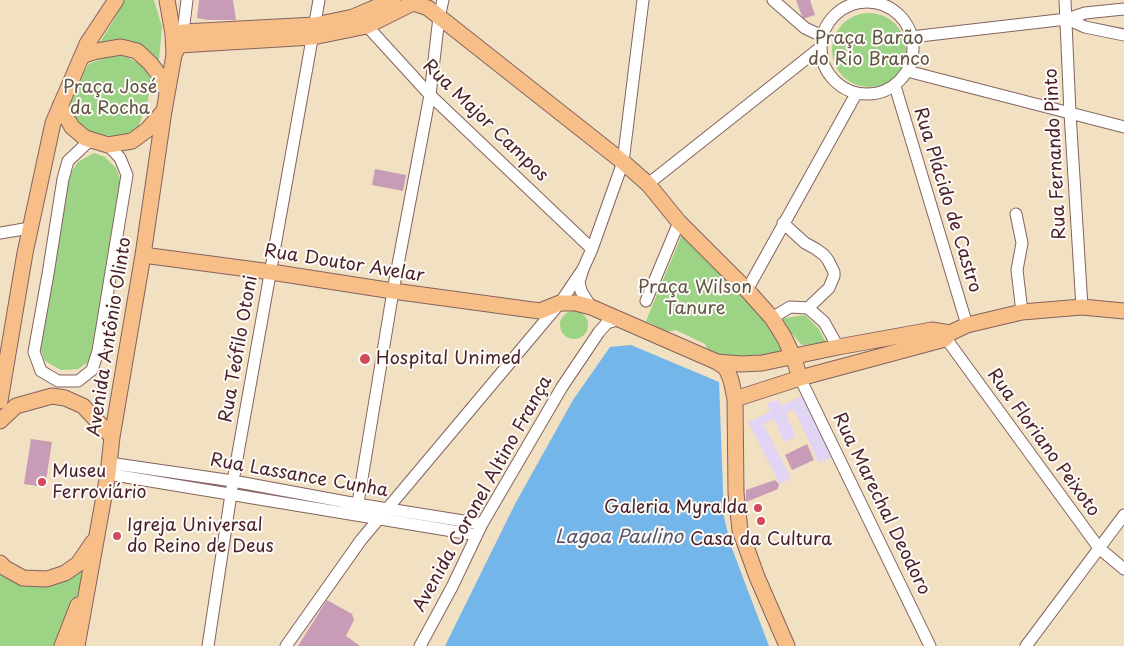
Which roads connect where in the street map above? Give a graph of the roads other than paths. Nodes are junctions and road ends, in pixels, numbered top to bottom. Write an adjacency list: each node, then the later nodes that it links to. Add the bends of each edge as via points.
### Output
1 (116, 0): 21 (main road)
2 (167, 0): 19 (main road)
3 (187, 0): 19 (street, Avenida Antônio Olinto)
4 (318, 0): 16 (street, Rua Teófilo Otoni)
5 (393, 0): 15 (main road)
6 (443, 0): 13 (street)
7 (643, 0): 32 (street)
8 (773, 0): 20 (street)
9 (1065, 0): 14 (street, Rua Fernando Pinto)
10 (884, 3): 11 (street); 18 (street, via 906,24)
11 (841, 5): 20 (street)
12 (1124, 9): 14 (street)
13 (439, 17): 15 (main road, via 428,8 413,3); 26 (street); 32 (main road)
14 (1067, 19): 17 (street, via 1085,27); 18 (street); 29 (street, Rua Fernando Pinto)
15 (363, 20): 16 (main road); 26 (street, Rua Major Campos)
16 (314, 31): 19 (main road); 42 (street, Rua Teófilo Otoni)
17 (1124, 35)
18 (912, 37): 22 (street, via 913,49)
19 (177, 41): 25 (main road, Avenida Antônio Olinto)
20 (821, 41): 24 (street, via 822,60 828,73 837,84); 33 (street)
21 (82, 56): 25 (main road, via 121,47 137,51 160,76); 27 (main road)
22 (907, 71): 23 (street); 29 (street)
23 (895, 86): 24 (street, via 880,93); 54 (street, Rua Plácido de Castro)
24 (856, 94): 36 (street)
25 (167, 95): 28 (main road, Avenida Antônio Olinto)
26 (430, 95): 39 (street, Rua Major Campos); 44 (street)
27 (60, 106): 31 (main road, via 72,127 85,138); 37 (main road, via 53,123)
28 (164, 111): 31 (main road, via 132,141); 40 (main road, Avenida Antônio Olinto)
29 (1070, 113): 30 (street); 48 (street, Rua Fernando Pinto)
30 (1124, 127)
31 (102, 143): 59 (street, via 87,143 68,161 63,179 34,352); 61 (street, via 120,158 127,175 98,352 92,370)
32 (623, 162): 33 (main road); 39 (street)
33 (648, 184): 35 (main road)
34 (1016, 214): 51 (street, via 1022,243 1017,270)
35 (679, 222): 43 (main road); 45 (street)
36 (784, 223): 43 (street); 49 (street, via 824,255 834,272 830,288)
37 (30, 228): 38 (street); 64 (main road)
38 (0, 233)
39 (592, 248): 41 (street)
40 (143, 255): 42 (main road, Rua Doutor Avelar); 66 (main road, Avenida Antônio Olinto)
41 (583, 269): 46 (street); 47 (street, via 579,282)
42 (271, 272): 44 (main road, Rua Doutor Avelar); 68 (street, Rua Teófilo Otoni)
43 (747, 290): 52 (main road)
44 (393, 291): 46 (main road, Rua Doutor Avelar, via 540,310); 70 (street)
45 (646, 301)
46 (560, 303): 47 (main road); 71 (street)
47 (591, 307): 53 (main road)
48 (1082, 307): 50 (main road); 51 (main road)
49 (808, 308): 52 (street, via 790,307); 56 (street, via 824,322)
50 (1124, 311)
51 (1022, 312): 54 (main road)
52 (772, 318): 57 (main road)
53 (620, 319): 58 (main road); 74 (street, Avenida Coronel Altino França, via 607,323 599,332 562,387)
54 (967, 325): 55 (main road)
55 (945, 334): 56 (main road, via 932,330); 60 (main road); 77 (street, Rua Floriano Peixoto)
56 (838, 347): 57 (main road)
57 (793, 356): 58 (main road, via 762,363); 60 (main road)
58 (717, 362): 63 (main road, via 726,368)
59 (41, 371): 61 (street, via 58,381); 62 (street)
60 (800, 378): 63 (main road); 87 (street, Rua Marechal Deodoro)
61 (78, 381): 62 (street)
62 (58, 397): 65 (main road, via 16,406); 66 (main road, via 83,406)
63 (735, 399): 86 (main road, via 736,492 740,530)
64 (0, 401)
65 (0, 421)
66 (112, 437): 67 (main road, Avenida Antônio Olinto)
67 (109, 469): 68 (street, Rua Lassance Cunha); 69 (street, Rua Lassance Cunha); 76 (main road, Avenida Antônio Olinto)
68 (233, 481): 69 (street, Rua Teófilo Otoni); 70 (street, Rua Lassance Cunha)
69 (231, 495): 70 (street, Rua Lassance Cunha); 83 (street, Rua Teófilo Otoni)
70 (357, 509): 71 (street, Rua Lassance Cunha); 73 (street, Rua Lassance Cunha)
71 (388, 509): 73 (street); 74 (street, Rua Lassance Cunha)
72 (1124, 515): 77 (street)
73 (379, 519): 75 (street, Rua Lassance Cunha); 84 (street)
74 (482, 524): 75 (street, Avenida Coronel Altino França)
75 (477, 535): 85 (street, Avenida Coronel Altino França)
76 (97, 537): 78 (main road, via 78,564 47,579 23,578); 80 (main road, Avenida Antônio Olinto)
77 (1099, 548): 79 (street, Rua Floriano Peixoto); 88 (street)
78 (0, 563)
79 (1124, 569)
80 (91, 571): 81 (main road); 82 (main road, Avenida Antônio Olinto)
81 (62, 646)
82 (77, 646)
83 (208, 646)
84 (286, 646)
85 (420, 646)
86 (788, 646)
87 (930, 646)
88 (1026, 646)

